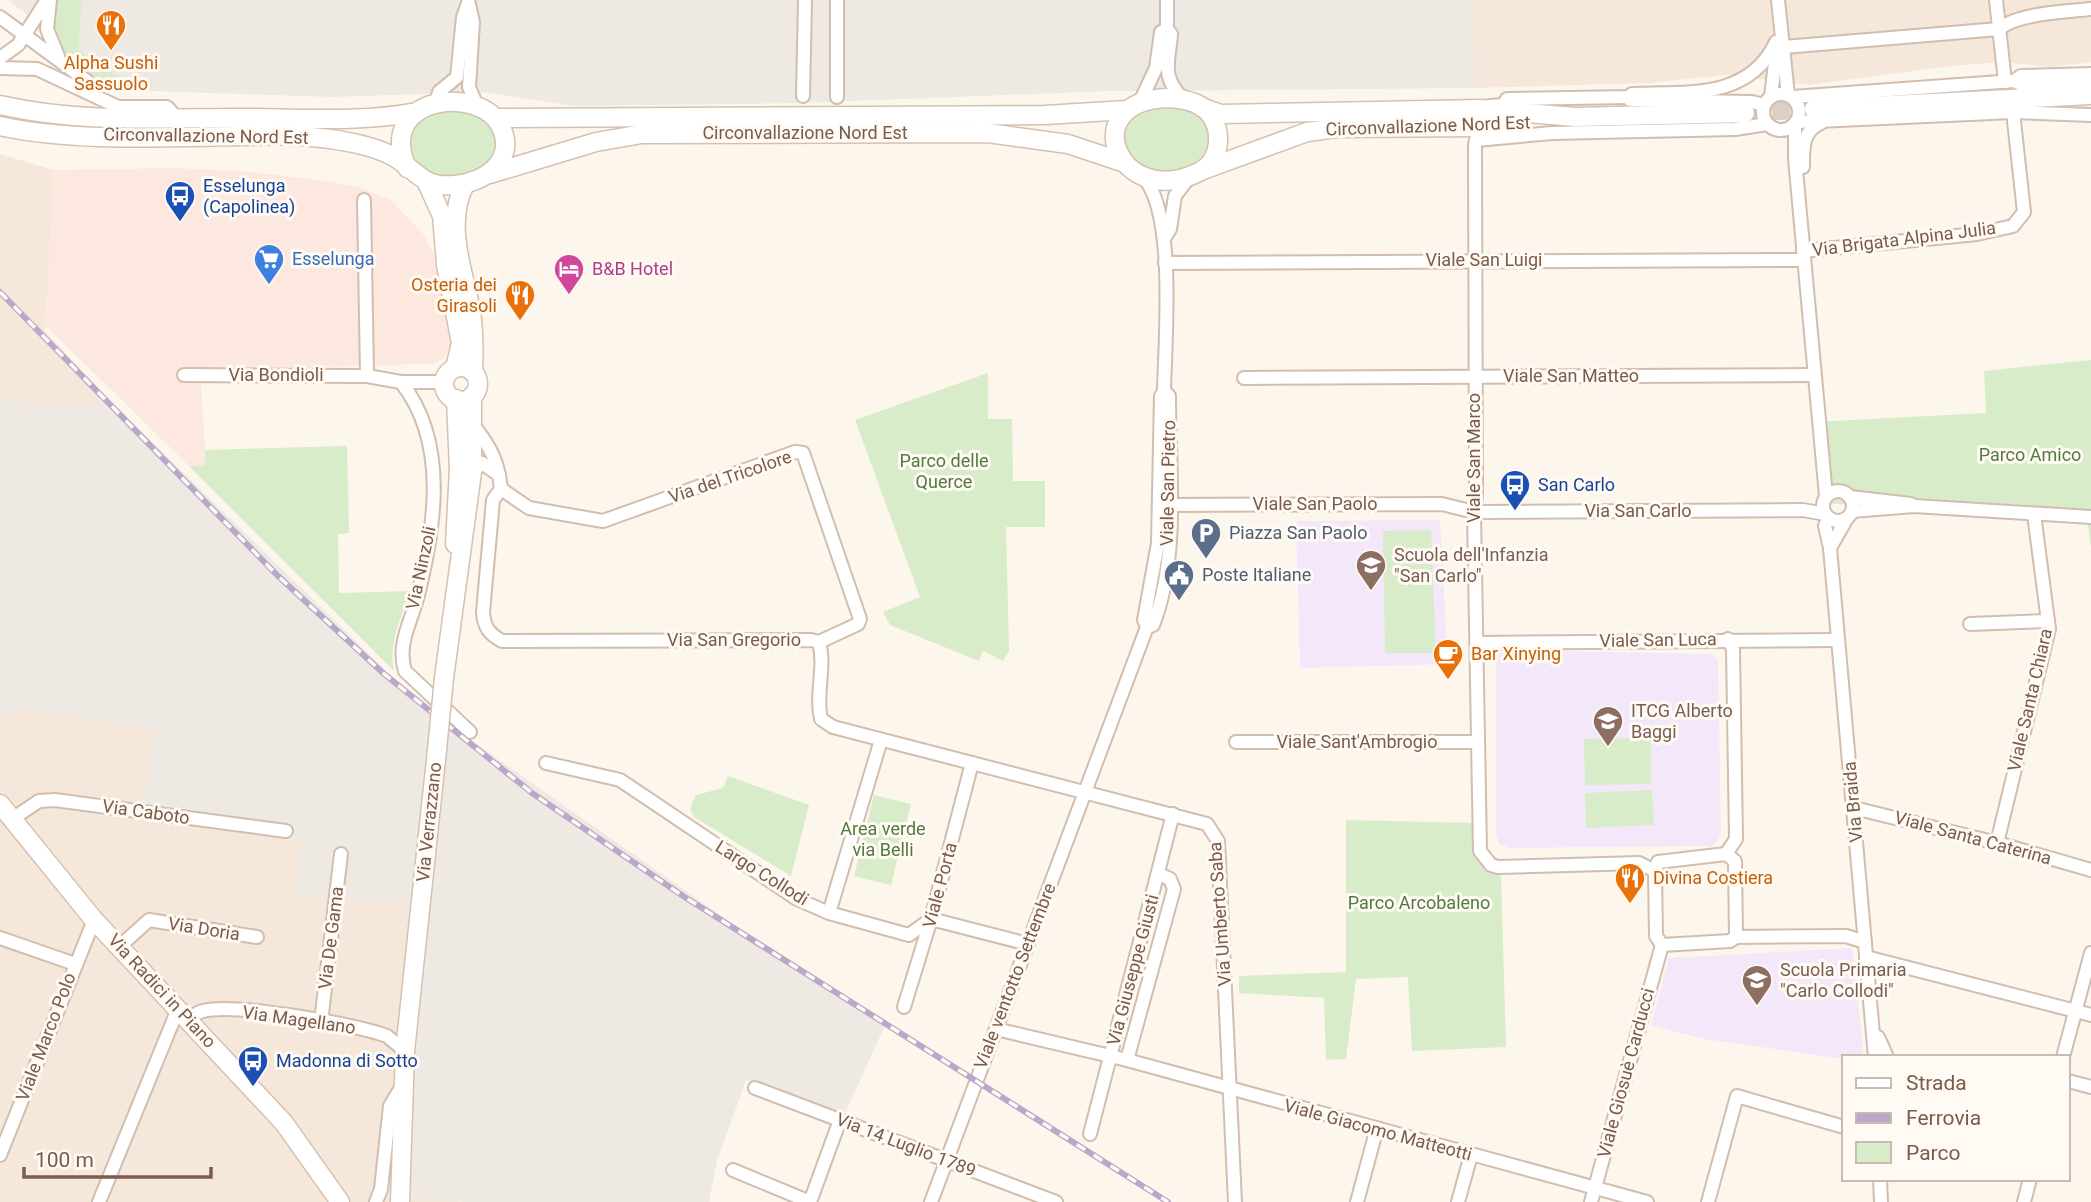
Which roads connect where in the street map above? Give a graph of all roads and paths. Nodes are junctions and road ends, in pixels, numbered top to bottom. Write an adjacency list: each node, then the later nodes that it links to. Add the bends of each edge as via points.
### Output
1 (48, 0): 12 (street); 15 (street, via 47,29)
2 (806, 0): 19 (street)
3 (837, 0): 22 (street)
4 (1167, 0): 10 (street)
5 (1778, 0): 13 (street, Via Braida)
6 (1996, 0): 11 (street)
7 (467, 3): 27 (street, via 457,77 439,92); 29 (street, via 473,22 469,87)
8 (2091, 9): 11 (street, via 2049,13 2006,23)
9 (0, 16): 12 (street)
10 (1167, 29): 24 (street, via 1171,34 1169,84); 30 (street, via 1161,32 1156,68)
11 (1999, 29): 13 (street); 18 (street)
12 (26, 33): 14 (street, via 19,45); 15 (street)
13 (1780, 45): 20 (street, Via Braida); 23 (street, via 1758,70 1716,91); 25 (street, Via Braida)
14 (0, 58)
15 (63, 66): 21 (street, via 87,81)
16 (0, 68): 21 (street, Circonvallazione Nord Est, via 37,69)
17 (2091, 74): 18 (street, via 2021,76)
18 (2009, 82): 20 (street); 26 (street)
19 (803, 96)
20 (1790, 96): 25 (street); 38 (street, Via Braida, via 1799,108)
21 (97, 97): 36 (street, Circonvallazione Nord Est, via 118,107 167,107)
22 (837, 97)
23 (1628, 97): 25 (street, via 1631,102); 41 (street, via 1507,99)
24 (1184, 100): 30 (main road, via 1153,98); 31 (main road)
25 (1768, 100): 39 (street, Via Braida, via 1763,114)
26 (2087, 101): 33 (street); 35 (main road)
27 (436, 104): 29 (main road, Circonvallazione Nord Est); 32 (main road, Circonvallazione Nord Est)
28 (0, 106): 36 (main road, Circonvallazione Nord Est, via 43,115)
29 (477, 106): 37 (main road, Circonvallazione Nord Est)
30 (1134, 106): 37 (main road, Circonvallazione Nord Est, via 1045,115); 44 (main road, via 1114,132)
31 (1203, 108): 41 (main road, Circonvallazione Nord Est, via 1221,114); 46 (main road, via 1215,122 1219,143 1215,155)
32 (417, 111): 36 (main road, Circonvallazione Nord Est, via 396,116); 45 (main road, via 402,131 400,147)
33 (2014, 112): 35 (street); 54 (street, Via Brigata Alpina Julia, via 2024,212 2013,226)
34 (1745, 113): 41 (main road, Circonvallazione Nord Est, via 1575,117)
35 (1820, 115): 38 (street); 49 (street, Via Braida, via 1807,135 1803,170)
36 (177, 118)
37 (495, 118): 47 (main road, via 505,149)
38 (1796, 123): 42 (street); 43 (street, Via Braida)
39 (1767, 124): 41 (street, via 1671,132 1552,133); 42 (street)
40 (0, 126): 45 (main road, Circonvallazione Nord Est, via 68,135 312,136 394,157)
41 (1479, 126): 46 (main road, Circonvallazione Nord Est, via 1307,132); 55 (street, Viale San Marco)
42 (1780, 130): 43 (street, Via Braida)
43 (1795, 159): 49 (street, Via Braida)
44 (1122, 162): 47 (main road, Circonvallazione Nord Est, via 1068,144 988,133 642,134 596,142); 48 (main road)
45 (407, 168): 50 (main road, Circonvallazione Nord Est)
46 (1197, 173): 48 (main road, via 1179,180); 53 (street, via 1175,196)
47 (490, 174): 51 (main road, Circonvallazione Nord Est)
48 (1144, 178): 53 (street, via 1151,186)
49 (1797, 179): 54 (street, Via Braida)
50 (427, 183): 51 (main road, Circonvallazione Nord Est); 57 (main road, Via Verrazzano, via 442,216 460,335)
51 (465, 184): 57 (main road, Via Verrazzano, via 456,230 473,333)
52 (364, 200): 60 (street)
53 (1165, 237): 56 (street, Viale San Pietro)
54 (1803, 255): 55 (street, Viale San Luigi); 59 (street, Via Braida)
55 (1474, 260): 56 (street, Viale San Luigi); 61 (street, Viale San Marco)
56 (1165, 262): 64 (street, Viale San Pietro)
57 (458, 374): 63 (street, Via Bondioli); 65 (main road, Via Verrazzano, via 448,394); 65 (main road, Via Verrazzano, via 478,384)
58 (184, 375): 60 (street, Via Bondioli)
59 (1814, 375): 61 (street, Viale San Matteo); 70 (street, Via Braida, via 1822,458)
60 (367, 376): 63 (street, Via Bondioli)
61 (1475, 377): 62 (street, Viale San Matteo); 73 (street, Viale San Marco)
62 (1244, 378)
63 (401, 382): 85 (street, Via Ninzoli, via 425,422 433,482 429,541 401,660 405,671)
64 (1164, 391): 72 (street, Viale San Pietro, via 1158,416); 72 (street, Viale San Pietro, via 1169,396)
65 (464, 398): 66 (main road, Via Verrazzano); 78 (main road, Via Verrazzano, via 454,545)
66 (474, 426): 67 (main road, Via Verrazzano); 68 (street, via 491,446)
67 (472, 472): 68 (street, via 487,464); 78 (main road, Via Verrazzano, via 464,547)
68 (499, 475): 69 (street)
69 (501, 489): 83 (street, Via San Gregorio, via 493,500 482,612 483,624 502,641); 83 (street, Via del Tricolore, via 529,508 603,521 795,452 803,453 860,619)
70 (1832, 503): 71 (street, via 1903,501); 73 (street, Via San Carlo, via 1803,510); 75 (street); 75 (street, via 1834,521); 77 (street, Via Braida, via 1825,526)
71 (1914, 506): 74 (street); 75 (street)
72 (1164, 509): 73 (street, Viale San Paolo, via 1442,504); 91 (street, Viale San Pietro, via 1144,620 1147,626)
73 (1474, 512): 84 (street, Viale San Marco)
74 (2034, 514): 76 (street); 79 (street, Viale Santa Chiara)
75 (1849, 515): 77 (street)
76 (2091, 517)
77 (1830, 548): 82 (street, Via Braida)
78 (458, 558): 123 (main road, Via Verrazzano, bridge)
79 (2048, 621): 80 (street); 97 (street, Viale Santa Chiara)
80 (1970, 624)
81 (1728, 639): 82 (street, Viale San Luca); 84 (street, Viale San Luca); 99 (street, via 1733,649 1736,839)
82 (1838, 640): 93 (street, Via Braida)
83 (819, 642): 86 (street, Via San Gregorio, via 821,719 833,727)
84 (1477, 643): 88 (street, Viale San Marco)
85 (470, 732)
86 (881, 740): 90 (street, Via San Gregorio); 103 (street)
87 (1236, 742): 88 (street, Viale Sant'Ambrogio)
88 (1478, 742): 101 (street, Viale San Marco, via 1479,832 1484,858 1498,867 1639,863)
89 (546, 763): 103 (street, Largo Collodi, via 620,780 797,899)
90 (972, 764): 91 (street, Via San Gregorio); 104 (street, Viale Porta)
91 (1086, 792): 94 (street, Via Umberto Saba); 110 (street, Viale ventotto Settembre)
92 (0, 804): 95 (main road, Via Radici in Piano)
93 (1854, 808): 97 (street, Viale Santa Caterina); 109 (street, Via Braida)
94 (1173, 814): 102 (street); 133 (street, Via Umberto Saba, via 1207,824 1219,841)
95 (12, 819): 96 (street, Via Caboto, via 39,800 55,800); 105 (main road, Via Radici in Piano)
96 (286, 831)
97 (1997, 843): 100 (street, Viale Santa Caterina)
98 (341, 854): 120 (street, Via De Gama)
99 (1726, 854): 101 (street, via 1664,860); 107 (street, via 1735,861)
100 (2091, 870)
101 (1655, 871): 111 (street, via 1656,936)
102 (1159, 874): 127 (street, Via Giuseppe Giusti); 128 (street, Via Giuseppe Giusti, via 1170,879 1174,889)
103 (828, 913): 104 (street, Largo Collodi, via 909,935)
104 (931, 919): 110 (street); 116 (street, Viale Porta)
105 (94, 920): 112 (main road, Via Radici in Piano); 115 (street, Viale Marco Polo)
106 (257, 937): 112 (street, Via Doria, via 149,920)
107 (1736, 937): 109 (street, via 1846,936); 111 (street)
108 (0, 938): 115 (street)
109 (1865, 942): 114 (street, Via Braida)
110 (1028, 944): 121 (street, Viale ventotto Settembre)
111 (1662, 945): 145 (street, Viale Giosuè Carducci)
112 (120, 946): 118 (main road, Via Radici in Piano)
113 (2091, 954): 117 (street)
114 (1866, 957): 117 (street); 122 (street, Via Braida)
115 (75, 964): 138 (street, Viale Marco Polo)
116 (904, 1007)
117 (2075, 1011): 119 (street); 126 (street)
118 (184, 1014): 120 (street, Via Magellano, via 218,1010); 142 (main road, Via Radici in Piano, via 284,1123); 146 (street)
119 (2091, 1015)
120 (321, 1021): 123 (street, Via Magellano, via 387,1036)
121 (996, 1028): 127 (street, Viale Giacomo Matteotti); 140 (street, Viale ventotto Settembre)
122 (1872, 1028): 124 (street, Via Braida); 125 (street)
123 (405, 1051): 130 (main road, Via Verrazzano)
124 (1875, 1055)
125 (1886, 1055)
126 (2064, 1055)
127 (1110, 1057): 128 (street, Viale Giacomo Matteotti); 137 (street)
128 (1127, 1060): 133 (street, Viale Giacomo Matteotti)
129 (2070, 1082): 131 (street)
130 (402, 1086): 149 (street, Via Verrazzano, via 390,1106); 150 (main road, Via Verrazzano, via 396,1108); 151 (main road, Via Verrazzano)
131 (2091, 1087)
132 (755, 1088): 134 (street, Via 14 Luglio 1789)
133 (1228, 1089): 136 (street, Viale Giacomo Matteotti); 155 (street, Via Umberto Saba)
134 (840, 1120): 140 (street, Via 14 Luglio 1789); 152 (street)
135 (1842, 1126): 159 (street, via 1737,1096)
136 (1377, 1128): 139 (street, Viale Giacomo Matteotti); 156 (street)
137 (1090, 1134)
138 (0, 1155)
139 (1471, 1155): 145 (street, Viale Giacomo Matteotti); 157 (street)
140 (946, 1161): 153 (street, Viale ventotto Settembre); 154 (street, Via 14 Luglio 1789)
141 (733, 1170): 152 (street)
142 (321, 1180): 147 (main road, Via Radici in Piano); 148 (main road, Via Radici in Piano)
143 (1880, 1181): 160 (street)
144 (2029, 1181): 161 (street)
145 (1593, 1196): 158 (street, Viale Giacomo Matteotti)
146 (99, 1202)
147 (329, 1202)
148 (340, 1202)
149 (376, 1202)
150 (391, 1202)
151 (400, 1202)
152 (810, 1202)
153 (931, 1202)
154 (1056, 1202)
155 (1234, 1202)
156 (1357, 1202)
157 (1458, 1202)
158 (1647, 1202)
159 (1708, 1202)
160 (1881, 1202)
161 (2024, 1202)

